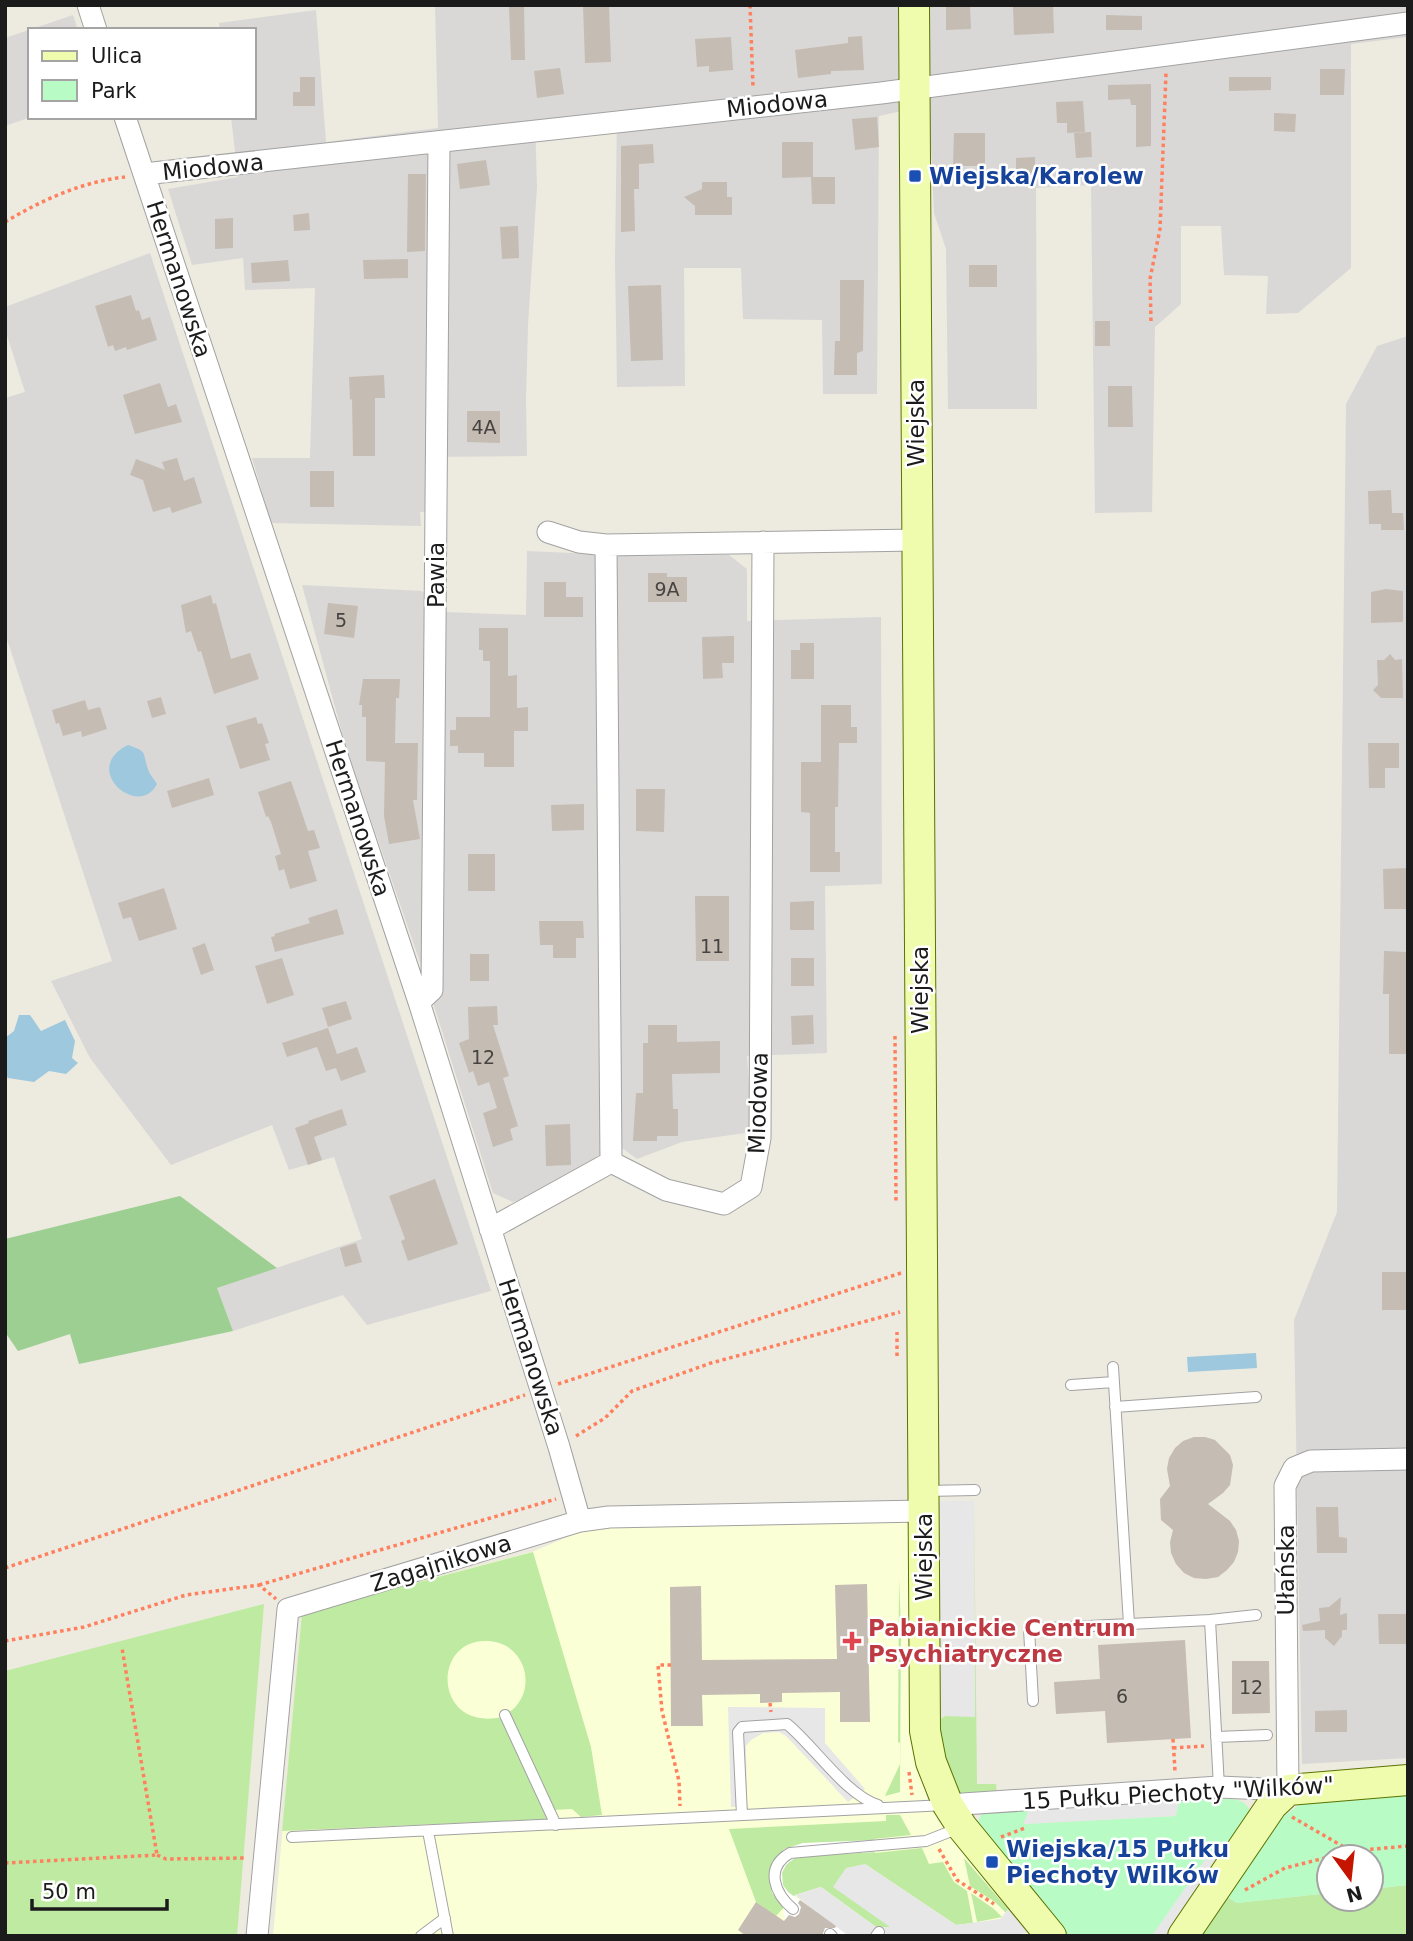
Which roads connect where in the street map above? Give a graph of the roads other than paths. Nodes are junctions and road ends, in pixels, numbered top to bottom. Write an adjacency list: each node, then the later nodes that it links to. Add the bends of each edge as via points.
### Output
1 (88, 5): 4 (street)
2 (914, 5): 5 (street, Wiejska)
3 (1408, 23): 5 (street, Miodowa)
4 (95, 28)
5 (914, 88): 7 (street, Miodowa); 10 (street, Wiejska)
6 (126, 119): 8 (street, Hermanowska)
7 (439, 142): 8 (street, Miodowa); 13 (street, Pawia, via 432,990)
8 (144, 174): 13 (street, Hermanowska)
9 (548, 532): 12 (street)
10 (916, 540): 11 (street); 23 (street, Wiejska)
11 (763, 542): 12 (street); 14 (street, Miodowa, via 760,1138 751,1187 724,1204 666,1190)
12 (606, 545): 14 (street)
13 (419, 1002): 15 (street, Hermanowska)
14 (611, 1162): 15 (street)
15 (490, 1229): 24 (street, Hermanowska)
16 (1113, 1367): 17 (lane)
17 (1114, 1382): 18 (lane); 20 (lane)
18 (1071, 1385)
19 (1256, 1397): 20 (lane)
20 (1115, 1406): 27 (lane)
21 (1408, 1459): 34 (street, Ułańska, via 1311,1461 1294,1468 1285,1486)
22 (975, 1490): 23 (lane)
23 (924, 1501): 24 (street, Zagajnikowa); 37 (street, Wiejska, via 925,1731 930,1762)
24 (580, 1521): 43 (street, Zagajnikowa, via 288,1609)
25 (1256, 1615): 26 (lane)
26 (1210, 1620): 27 (lane); 31 (lane)
27 (1129, 1624): 28 (lane, via 1030,1629)
28 (1033, 1701)
29 (505, 1715): 38 (lane)
30 (1267, 1735): 31 (lane)
31 (1216, 1741): 33 (lane)
32 (1408, 1780): 34 (street, 15 Pułku Piechoty "Wilków")
33 (1219, 1787): 34 (street, 15 Pułku Piechoty "Wilków"); 37 (street, 15 Pułku Piechoty "Wilków")
34 (1280, 1798): 47 (street)
35 (884, 1808): 36 (lane); 36 (lane, via 858,1795 787,1724 742,1727 737,1732); 37 (lane)
36 (742, 1815): 38 (lane)
37 (955, 1816): 41 (lane, via 926,1841 783,1857 775,1875 776,1890); 46 (street, Wiejska)
38 (556, 1825): 39 (lane)
39 (428, 1831): 40 (lane); 42 (lane)
40 (292, 1837)
41 (793, 1909)
42 (445, 1918): 44 (lane); 45 (lane)
43 (257, 1936)
44 (421, 1936)
45 (448, 1936)
46 (1051, 1936)
47 (1183, 1936)

